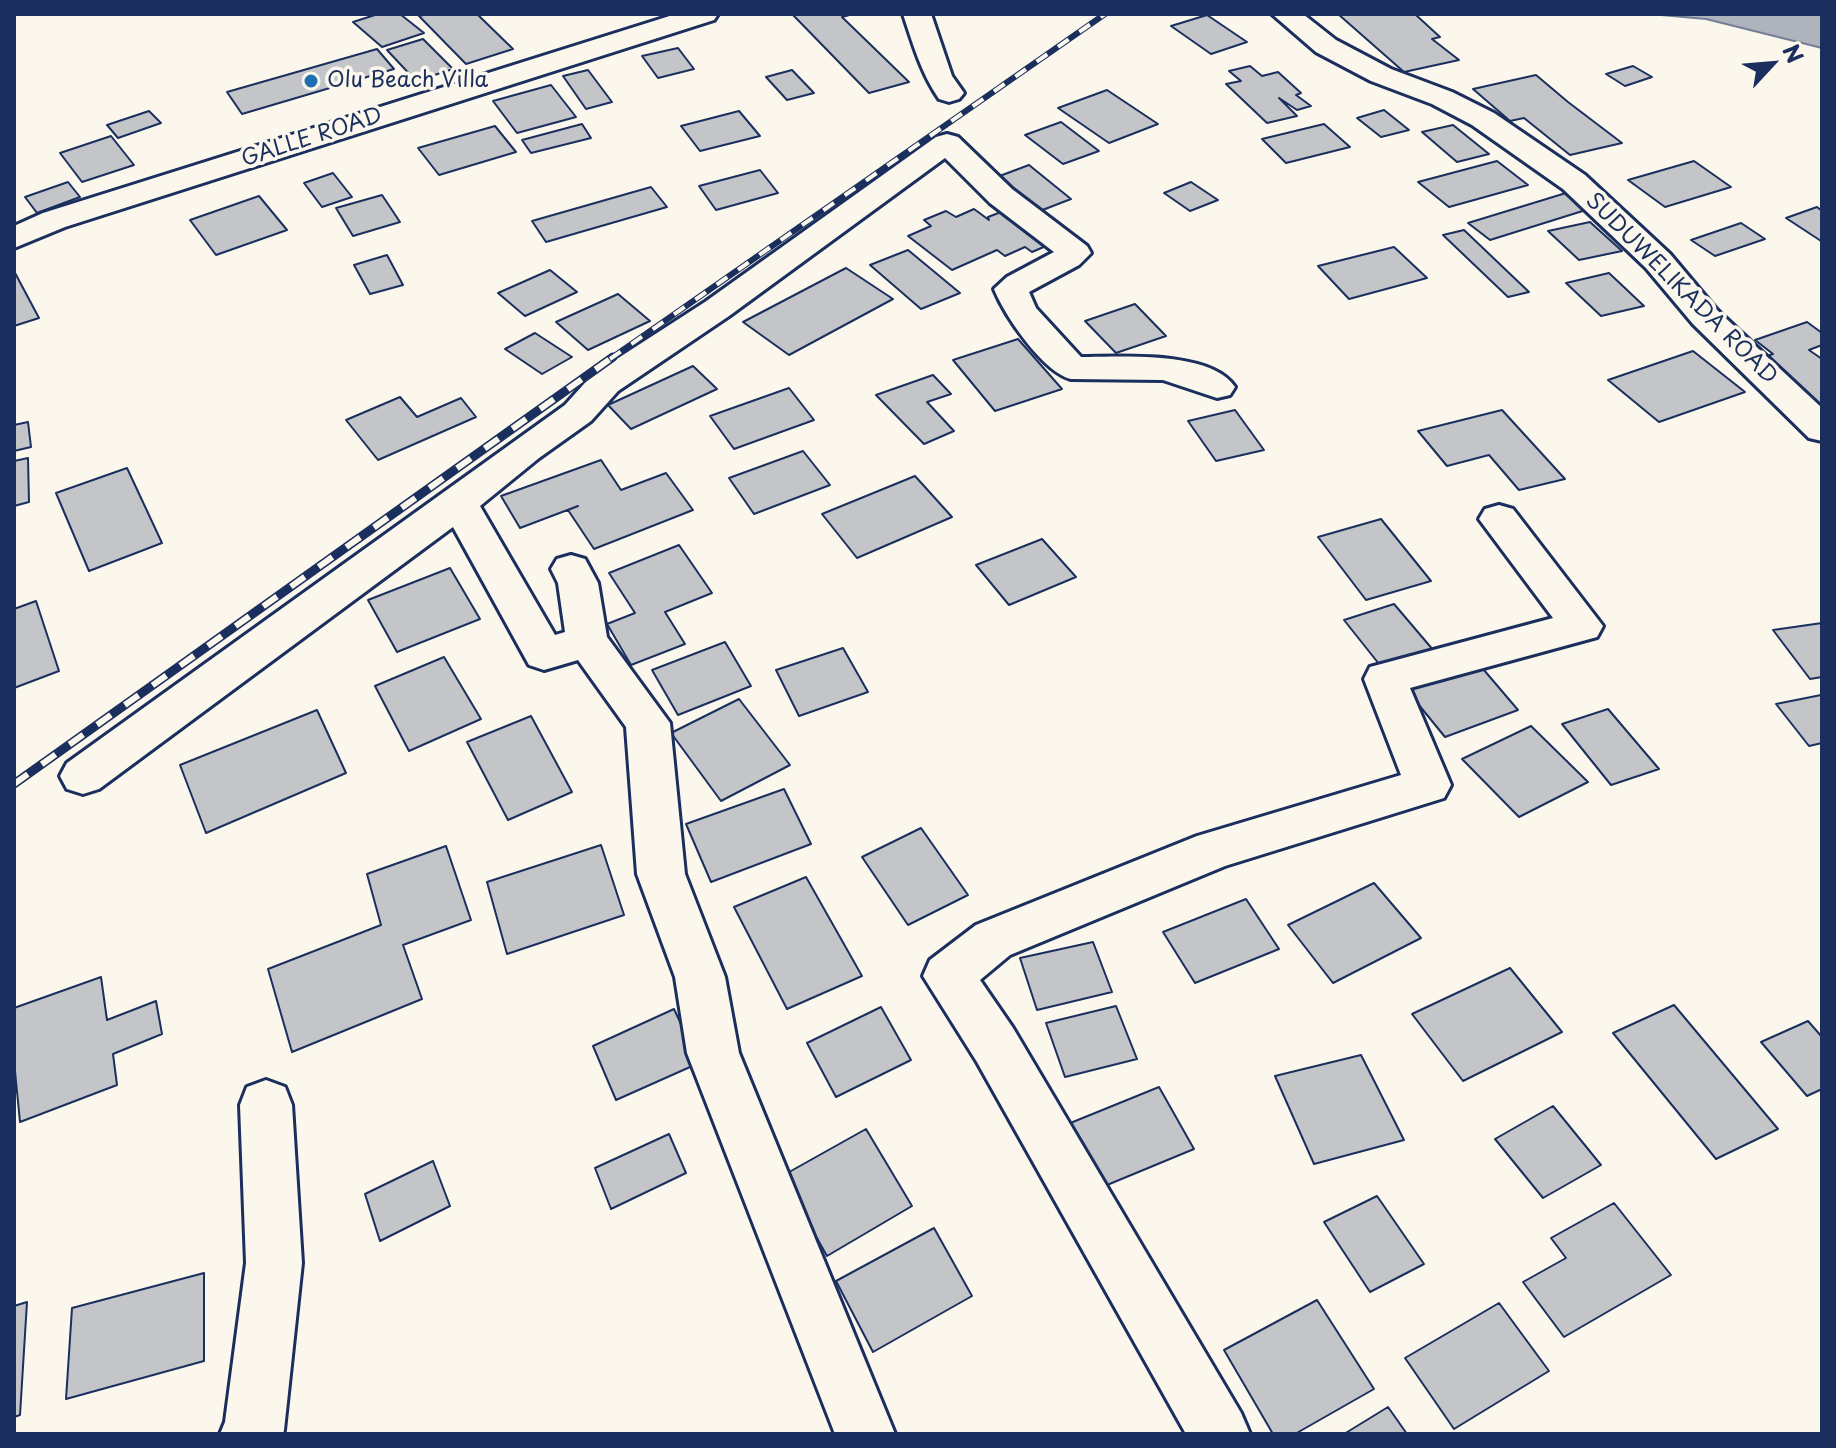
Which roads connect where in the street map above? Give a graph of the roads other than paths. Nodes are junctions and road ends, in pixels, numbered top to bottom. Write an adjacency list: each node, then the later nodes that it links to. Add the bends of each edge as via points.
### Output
1 (704, 14): 5 (main road, GALLE ROAD, via 54,220)
2 (917, 14): 4 (main road)
3 (1286, 14): 7 (main road, SUDUWELIKADA ROAD, via 1326,46 1469,112 1574,182)
4 (949, 93)
5 (14, 238)
6 (1217, 387): 8 (main road, via 1195,375 1148,365 1071,368 1020,311 1011,289 1075,253 1001,196 947,143 605,383 578,413)
7 (1822, 429)
8 (456, 505): 11 (main road, via 544,654); 12 (main road)
9 (1499, 519): 16 (main road, via 1582,626 1385,679 1428,785 1214,850 993,940 948,976 995,1045)
10 (571, 569): 11 (main road)
11 (587, 641): 15 (main road, via 648,723 661,874 700,977 713,1053)
12 (83, 776)
13 (266, 1105): 14 (main road, via 274,1263)
14 (250, 1434)
15 (865, 1434)
16 (1220, 1434)

